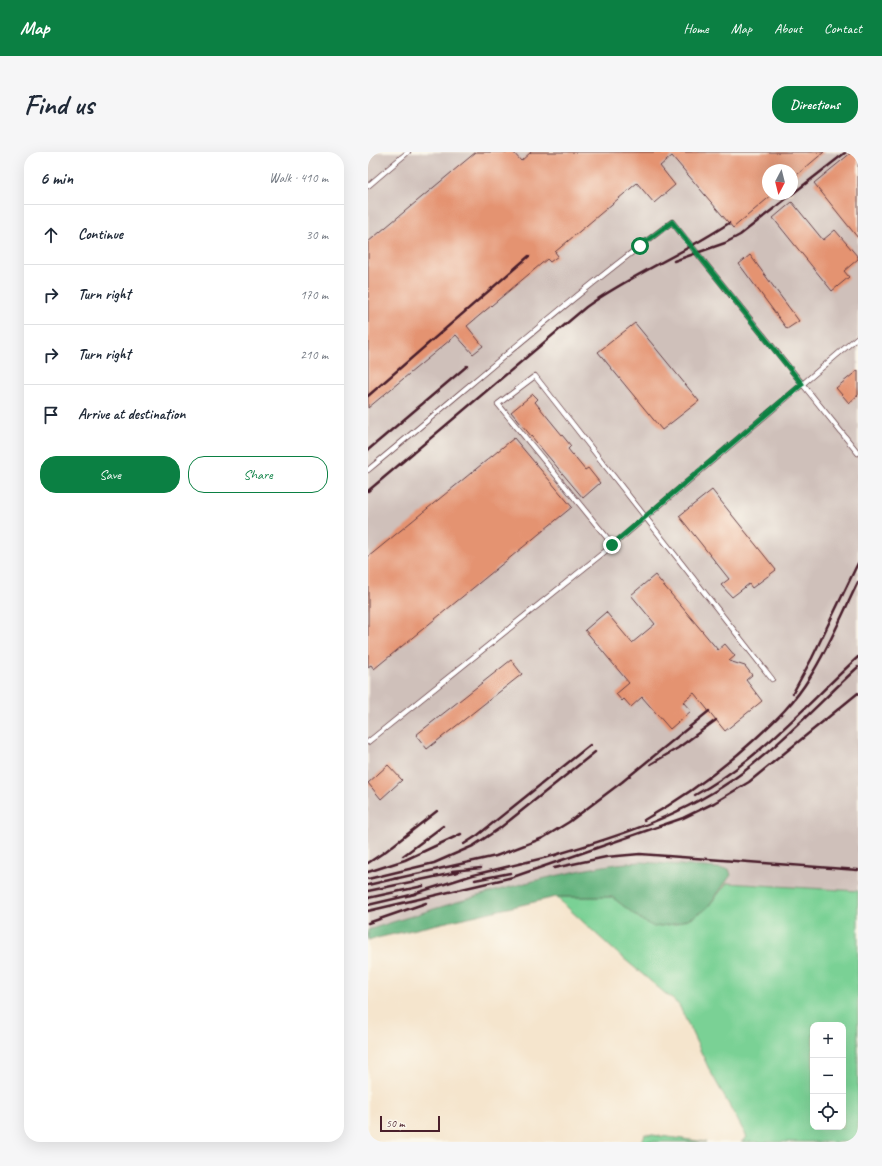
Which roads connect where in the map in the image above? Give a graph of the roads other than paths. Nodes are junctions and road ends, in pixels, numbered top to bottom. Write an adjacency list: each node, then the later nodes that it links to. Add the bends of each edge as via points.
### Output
1 (408, 152): 2 (lane)
2 (368, 186)
3 (858, 336): 4 (lane)
4 (802, 384): 5 (lane); 6 (lane, via 672,222); 7 (lane)
5 (858, 453)
6 (368, 470)
7 (645, 515): 8 (lane); 8 (lane, via 535,376 498,404); 9 (lane)
8 (612, 545): 10 (lane)
9 (772, 679)
10 (368, 742)

